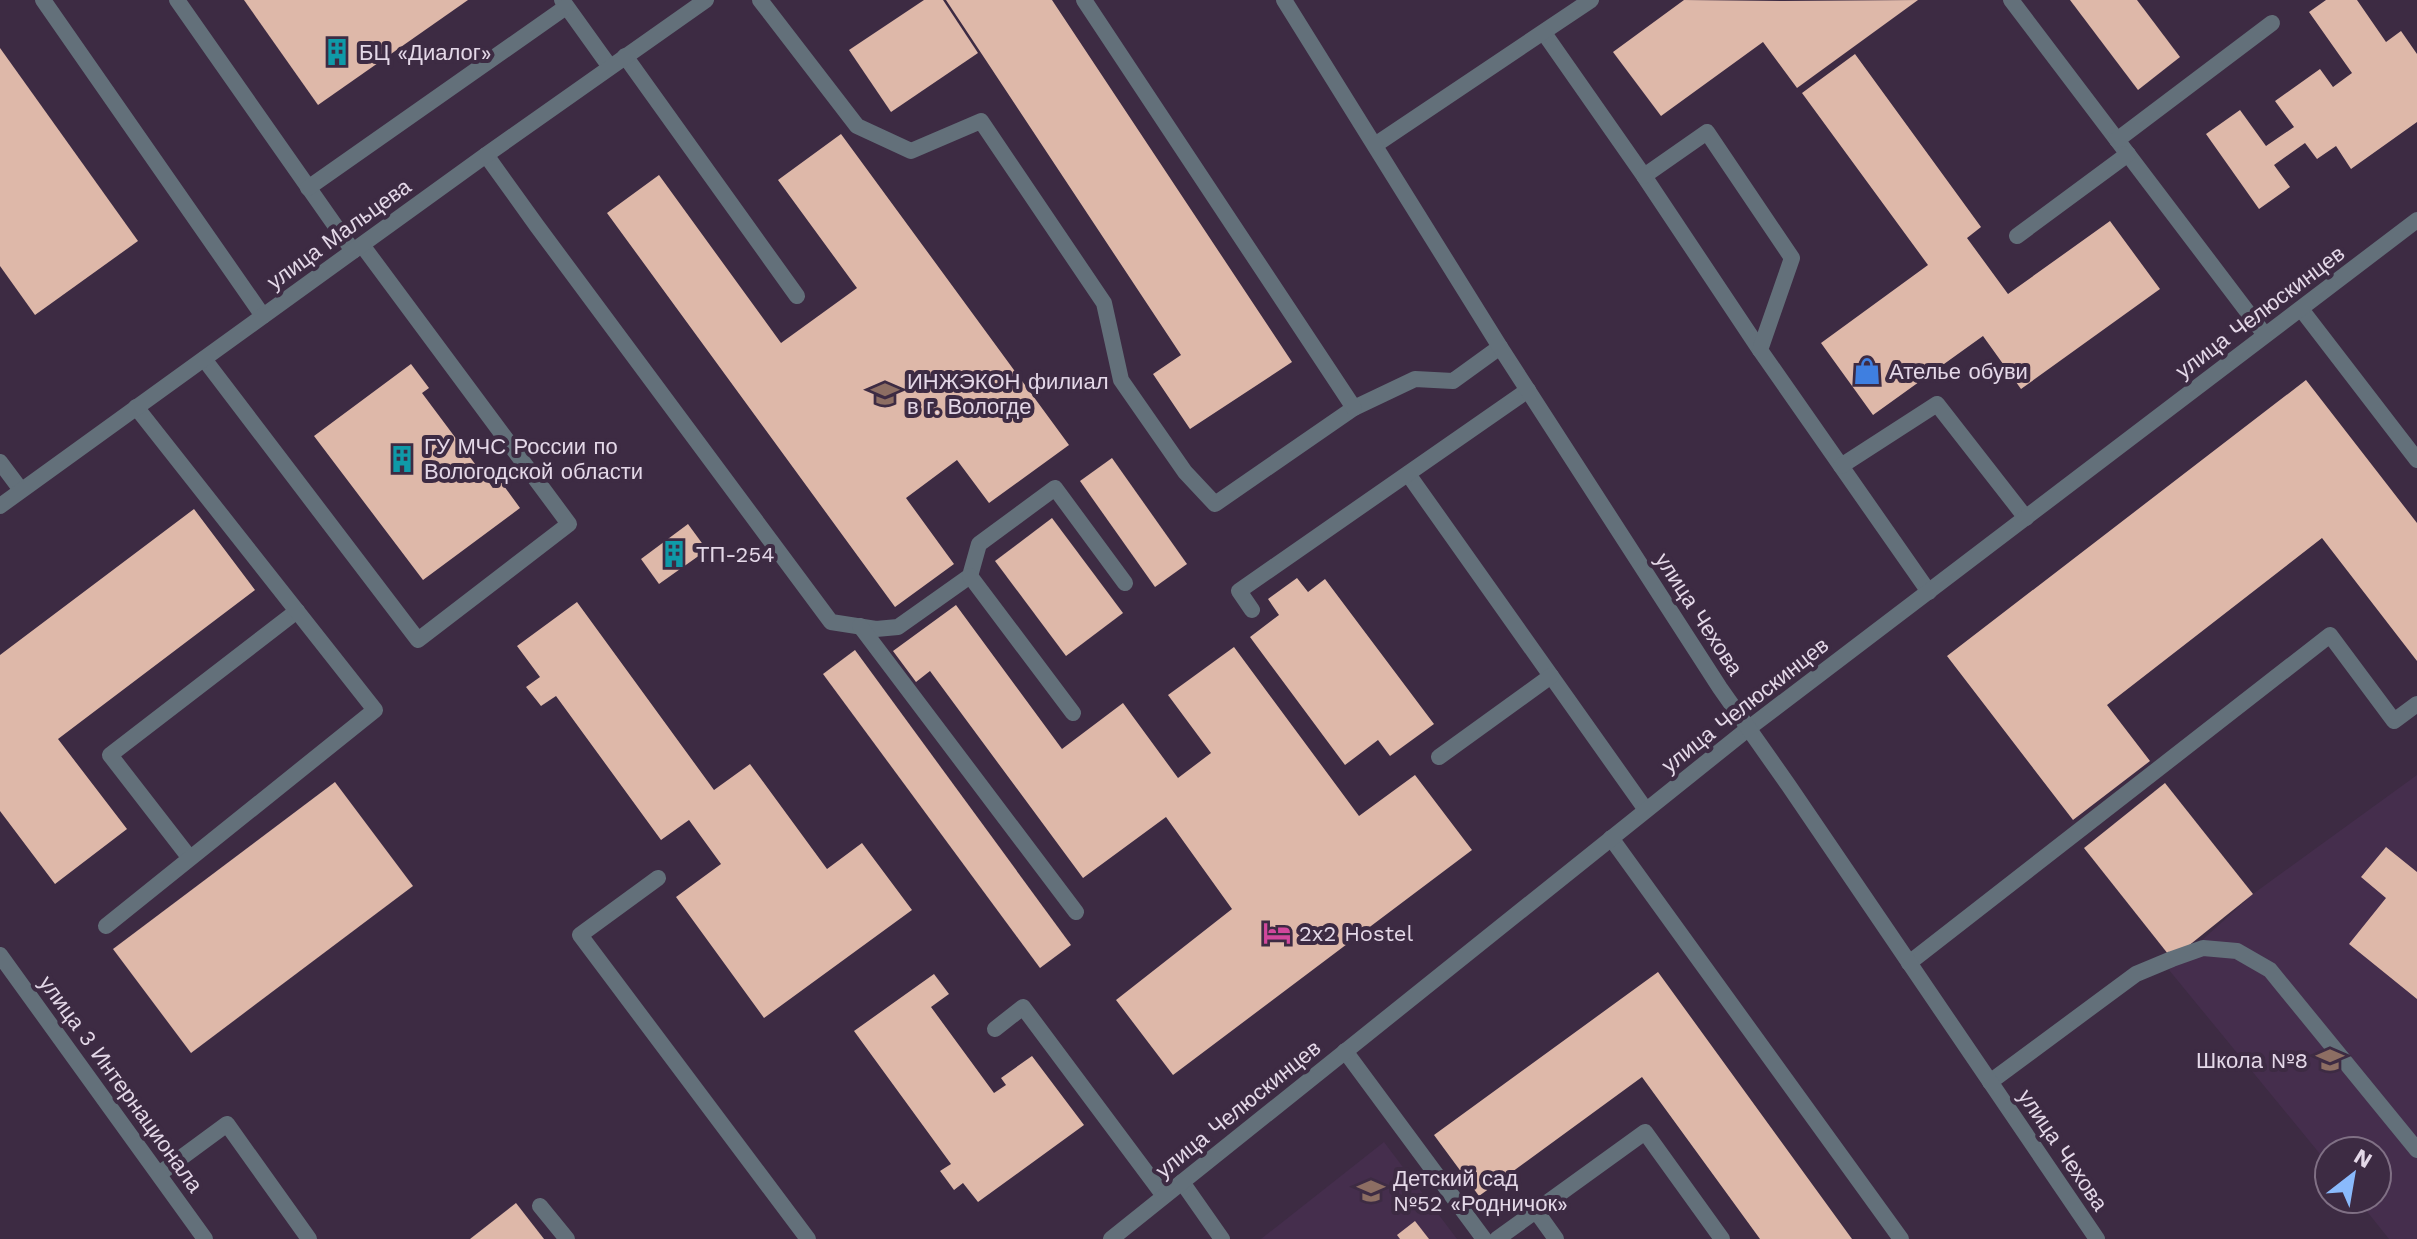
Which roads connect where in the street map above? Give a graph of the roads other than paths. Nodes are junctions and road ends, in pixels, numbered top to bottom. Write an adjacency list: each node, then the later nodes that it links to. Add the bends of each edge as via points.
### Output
1 (43, 0): 25 (street)
2 (177, 0): 19 (street)
3 (705, 0): 12 (street, улица Мальцева)
4 (760, 0): 32 (street, via 857,126 911,151 981,121 1104,303 1121,380 1185,472 1215,504)
5 (1084, 0): 32 (street)
6 (1284, 0): 15 (street, улица Чехова)
7 (1591, 0): 11 (street)
8 (2011, 0): 14 (street)
9 (564, 3): 13 (street); 19 (street)
10 (2272, 23): 14 (street)
11 (1544, 33): 15 (street); 18 (street)
12 (625, 56): 13 (street, улица Мальцева); 23 (street)
13 (610, 67): 17 (street, улица Мальцева)
14 (2117, 140): 16 (street)
15 (1375, 145): 27 (street, улица Чехова)
16 (2128, 154): 21 (street); 26 (street)
17 (486, 155): 22 (street, улица Мальцева); 45 (street, via 831,622)
18 (1644, 176): 28 (street); 28 (street, via 1707,132 1792,258)
19 (308, 188): 22 (street)
20 (2417, 220): 24 (street, улица Челюскинцев)
21 (2017, 236)
22 (357, 248): 25 (street, улица Мальцева); 29 (street, via 569,524 418,640)
23 (797, 296)
24 (2301, 309): 26 (street, улица Челюскинцев); 33 (street)
25 (263, 316): 29 (street, улица Мальцева)
26 (2265, 335): 39 (street, улица Челюскинцев)
27 (1500, 347): 30 (street, улица Чехова); 32 (street, via 1453,381 1415,379)
28 (1760, 350): 35 (street)
29 (204, 359): 31 (street, улица Мальцева)
30 (1528, 390): 36 (street); 49 (street, улица Чехова)
31 (136, 407): 37 (street, улица Мальцева); 44 (street)
32 (1354, 408)
33 (2417, 460)
34 (0, 462): 37 (street)
35 (1841, 466): 39 (street, via 1937,404); 42 (street)
36 (1408, 474): 43 (street, via 1239,591); 46 (street)
37 (21, 490): 38 (street, улица Мальцева)
38 (0, 506)
39 (2026, 518): 42 (street, улица Челюскинцев)
40 (970, 576): 41 (street, via 979,544 1055,488); 45 (street, via 898,627); 48 (street)
41 (1125, 583)
42 (1929, 592): 49 (street, улица Челюскинцев)
43 (1252, 610)
44 (297, 611): 53 (street, via 375,710); 53 (street, via 110,755)
45 (860, 626): 55 (street)
46 (1551, 676): 50 (street); 51 (street)
47 (2417, 704): 58 (street, via 2394,721 2330,635)
48 (1073, 713)
49 (1749, 728): 51 (street, улица Челюскинцев); 58 (street, улица Чехова)
50 (1439, 757)
51 (1646, 810): 52 (street, улица Челюскинцев)
52 (1611, 838): 60 (street, улица Челюскинцев); 78 (street)
53 (189, 857): 56 (street)
54 (658, 878): 71 (street, via 580,935)
55 (1076, 912)
56 (106, 926)
57 (2, 962): 63 (street, улица 3 Интернационала)
58 (1909, 963): 61 (street, улица Чехова)
59 (995, 1029): 65 (street, via 1023,1007)
60 (1345, 1051): 64 (street, улица Челюскинцев); 74 (street)
61 (1990, 1082): 62 (street, via 2136,974 2203,948 2237,951 2270,970); 79 (street, улица Чехова)
62 (2417, 1150)
63 (159, 1174): 68 (street, улица 3 Интернационала); 69 (street, via 227,1124)
64 (1182, 1182): 65 (street, улица Челюскинцев); 73 (street)
65 (1164, 1196): 72 (street, улица Челюскинцев)
66 (540, 1206): 70 (street)
67 (1536, 1211): 75 (street); 76 (street); 77 (street, via 1645,1132)
68 (205, 1239)
69 (309, 1239)
70 (567, 1239)
71 (808, 1239)
72 (1111, 1239)
73 (1222, 1239)
74 (1484, 1239)
75 (1497, 1239)
76 (1556, 1239)
77 (1722, 1239)
78 (1901, 1239)
79 (2097, 1239)

